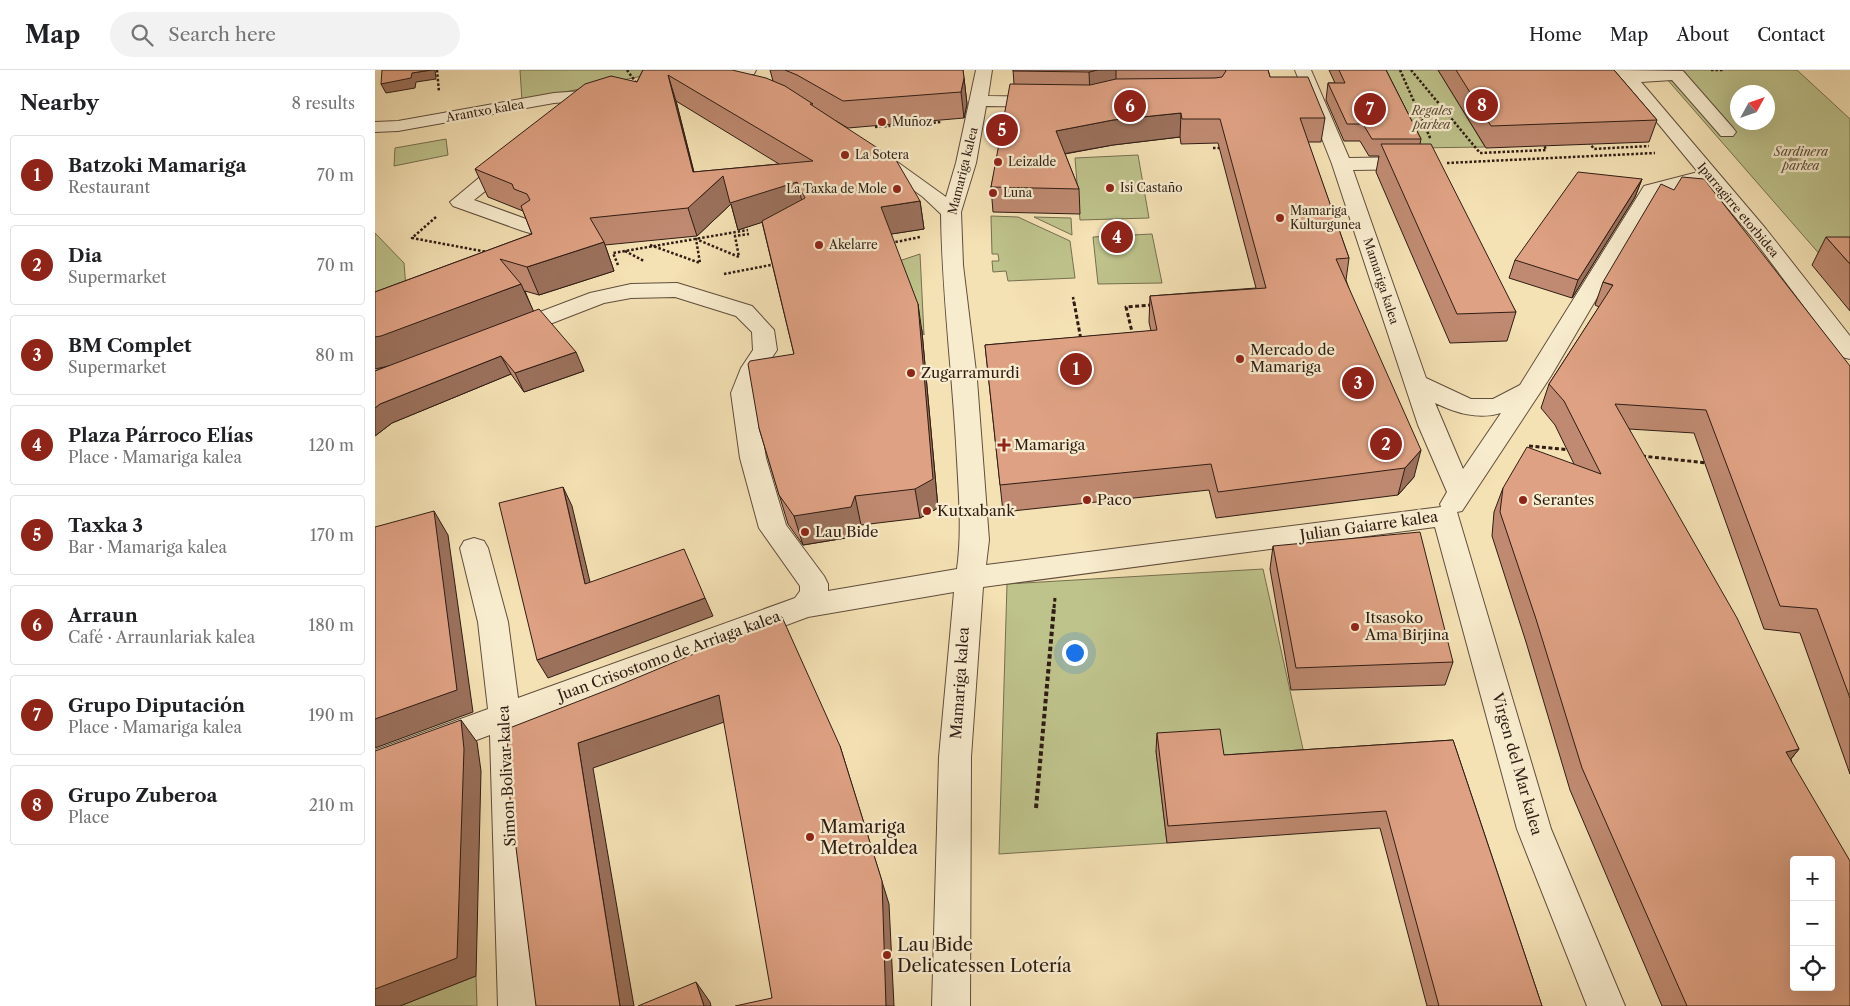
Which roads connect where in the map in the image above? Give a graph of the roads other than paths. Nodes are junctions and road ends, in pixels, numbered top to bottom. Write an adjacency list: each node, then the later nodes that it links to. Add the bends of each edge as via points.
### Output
1 (764, 70): 6 (street)
2 (984, 70): 10 (street, Mamariga kalea)
3 (1303, 70): 16 (street, Mamariga kalea)
4 (1625, 73): 13 (street, via 1677,76); 18 (street, Iparragirre etorbidea)
5 (688, 80): 6 (street)
6 (750, 80)
7 (639, 86): 8 (street, Arantxo kalea)
8 (596, 95): 11 (street, Arantxo kalea); 12 (street, Arantxo kalea, via 554,98 398,126)
9 (1063, 102): 10 (street)
10 (978, 111): 19 (street, Mamariga kalea)
11 (573, 113)
12 (375, 127)
13 (1727, 132)
14 (859, 145): 19 (street, via 930,192)
15 (528, 148): 20 (street, via 460,202)
16 (1342, 164): 17 (street); 23 (street, Mamariga kalea)
17 (1434, 164)
18 (1709, 174): 22 (street, Iparragirre etorbidea, via 1759,233); 24 (street, via 1651,190)
19 (951, 212): 27 (street, Mamariga kalea, via 952,265 972,361 975,540)
20 (530, 227)
21 (493, 338): 28 (street, via 598,298 631,291 677,290 744,311 763,330 765,350 743,393 753,458 773,528 814,584 814,592)
22 (1850, 352)
23 (1417, 383): 24 (street, via 1450,402 1482,410 1497,408); 25 (street, Mamariga kalea)
24 (1530, 388): 25 (street)
25 (1453, 504): 27 (street, Julian Gaiarre kalea, via 1057,568); 33 (street, Virgen del Mar kalea, via 1534,829)
26 (474, 548): 29 (street, Simon Bolivar kalea, via 493,622)
27 (970, 578): 28 (street, Juan Crisostomo de Arriaga kalea); 32 (street, Mamariga kalea, via 955,757)
28 (805, 606): 29 (street, Juan Crisostomo de Arriaga kalea)
29 (505, 717): 30 (street, Juan Crisostomo de Arriaga kalea); 31 (street, Simon Bolivar kalea)
30 (375, 764)
31 (517, 1006)
32 (951, 1006)
33 (1606, 1006)

